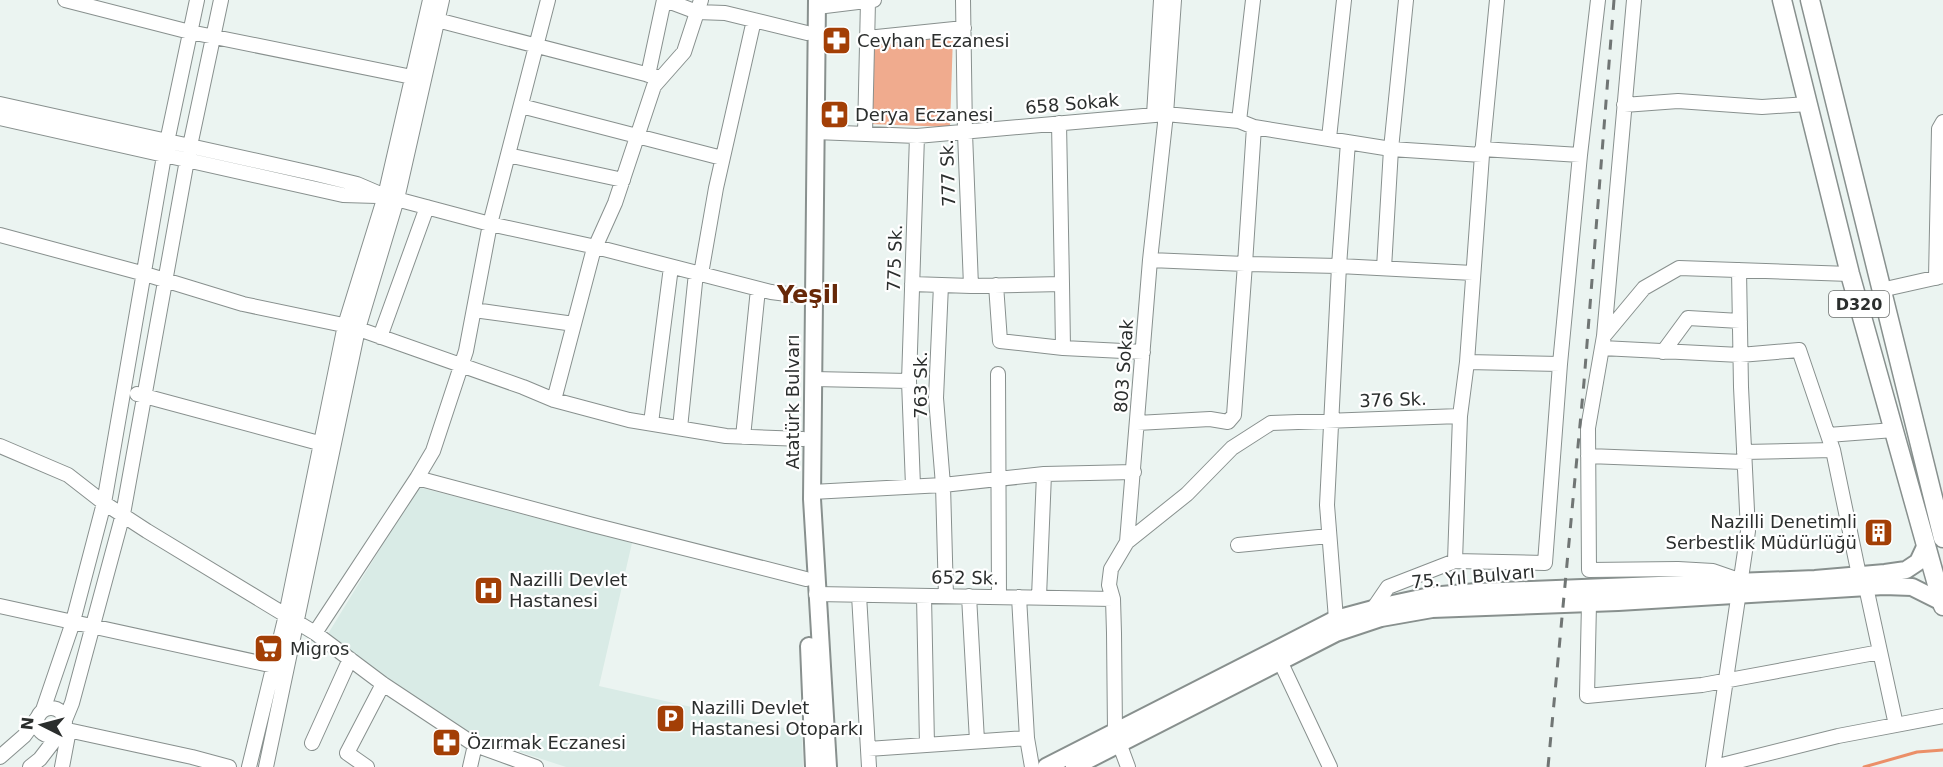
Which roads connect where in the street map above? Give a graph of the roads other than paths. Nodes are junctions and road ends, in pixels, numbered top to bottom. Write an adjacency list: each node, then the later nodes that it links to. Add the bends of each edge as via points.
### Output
1 (65, 0): 25 (street)
2 (197, 0): 25 (street)
3 (221, 0): 27 (street)
4 (430, 0): 30 (street)
5 (442, 0): 22 (street)
6 (664, 0): 21 (street); 31 (street)
7 (963, 0): 24 (street, 777 Sk.)
8 (1161, 0): 36 (street)
9 (1174, 0): 36 (street, 803 Sokak)
10 (1252, 0): 38 (street)
11 (1344, 0): 47 (street)
12 (1406, 0): 51 (street)
13 (1497, 0): 52 (street)
14 (1598, 0): 54 (street)
15 (1634, 0): 34 (street)
16 (1782, 0): 33 (highway, D320)
17 (1810, 0): 82 (highway, D320)
18 (542, 1): 29 (street)
19 (871, 1): 20 (street); 28 (street)
20 (814, 2): 26 (main road, Atatürk Bulvarı); 42 (main road, Atatürk Bulvarı)
21 (699, 6): 23 (street); 31 (street, via 684,52)
22 (437, 20): 29 (street); 58 (street)
23 (754, 20): 26 (street); 55 (street)
24 (964, 28): 28 (street); 43 (street, 777 Sk.)
25 (190, 32): 27 (street); 50 (street)
26 (807, 33): 83 (main road, Atatürk Bulvarı)
27 (213, 36): 30 (street); 49 (street)
28 (867, 38): 44 (street)
29 (537, 45): 31 (street); 35 (street)
30 (412, 77): 58 (street)
31 (654, 77): 46 (street)
32 (0, 104): 50 (street)
33 (1808, 104): 34 (street, via 1762,107 1678,101); 73 (highway, D320)
34 (1624, 105): 89 (street)
35 (521, 106): 46 (street); 53 (street)
36 (1160, 114): 38 (street, 658 Sokak); 40 (street, 658 Sokak); 64 (street, 803 Sokak)
37 (0, 118): 50 (street)
38 (1239, 121): 41 (street, 658 Sokak)
39 (1943, 122): 59 (street, via 1939,129)
40 (1059, 123): 43 (street, 658 Sokak); 77 (street)
41 (1254, 127): 47 (street, 658 Sokak); 65 (street)
42 (815, 132): 44 (street, 658 Sokak); 98 (main road, Atatürk Bulvarı)
43 (965, 133): 45 (street, 658 Sokak); 80 (street, 777 Sk.)
44 (865, 134): 45 (street, 658 Sokak)
45 (917, 136): 76 (street, 775 Sk.)
46 (637, 137): 55 (street); 57 (street)
47 (1329, 138): 48 (street, 658 Sokak)
48 (1348, 141): 51 (street, 658 Sokak); 66 (street)
49 (190, 145): 50 (street); 56 (street); 58 (street, via 357,184)
50 (165, 149): 56 (street); 71 (street)
51 (1391, 149): 52 (street, 658 Sokak); 68 (street)
52 (1482, 152): 54 (street, 658 Sokak); 70 (street)
53 (508, 155): 57 (street); 61 (street)
54 (1580, 155): 95 (street)
55 (722, 158): 72 (street)
56 (187, 160): 58 (street, via 343,195); 75 (street)
57 (623, 180): 63 (street)
58 (391, 198): 60 (street); 87 (street)
59 (1940, 200): 74 (street)
60 (427, 207): 61 (street); 88 (street)
61 (490, 224): 63 (street); 84 (street)
62 (0, 236): 71 (street)
63 (596, 247): 67 (street); 86 (street)
64 (1150, 260): 65 (street); 91 (street, 803 Sokak)
65 (1245, 264): 66 (street); 106 (street, via 1234,415 1228,422 1210,419)
66 (1339, 266): 68 (street); 104 (street)
67 (671, 267): 72 (street); 105 (street)
68 (1384, 268): 70 (street)
69 (1739, 270): 73 (street); 85 (street); 89 (street, via 1679,268 1644,288)
70 (1473, 273): 94 (street)
71 (144, 274): 75 (street); 100 (street)
72 (698, 274): 81 (street); 107 (street)
73 (1850, 274): 108 (highway, D320)
74 (1940, 277): 82 (street)
75 (164, 280): 87 (street, via 243,304); 101 (street)
76 (912, 284): 78 (street); 99 (street, 775 Sk.)
77 (1062, 284): 79 (street); 90 (street)
78 (941, 285): 80 (street); 121 (street, 763 Sk., via 936,398)
79 (996, 285): 80 (street); 90 (street, via 1000,340)
80 (971, 286)
81 (758, 289): 83 (street); 110 (street)
82 (1881, 290): 128 (highway, D320)
83 (803, 296): 111 (main road, Atatürk Bulvarı)
84 (474, 310): 86 (street); 96 (street)
85 (1740, 321): 92 (street, via 1688,318); 93 (street)
86 (574, 324): 102 (street)
87 (352, 327): 88 (street); 112 (street)
88 (380, 337): 96 (street)
89 (1603, 342): 92 (street); 115 (street, via 1588,428)
90 (1063, 348): 91 (street)
91 (1143, 352): 106 (street, 803 Sokak)
92 (1663, 352): 93 (street)
93 (1740, 355): 109 (street, via 1799,350); 116 (street)
94 (1467, 362): 95 (street); 103 (street)
95 (1560, 364): 130 (street, via 1545,563)
96 (462, 365): 102 (street); 119 (street, via 433,451)
97 (998, 375): 120 (street)
98 (813, 379): 99 (street); 123 (main road, Atatürk Bulvarı)
99 (909, 381): 122 (street, 775 Sk.)
100 (124, 390): 101 (street); 124 (street)
101 (144, 396): 112 (street); 125 (street)
102 (554, 400): 105 (street)
103 (1460, 416): 104 (street, 376 Sk.); 130 (street)
104 (1330, 420): 126 (street); 127 (street, 376 Sk., via 1271,423 1232,448 1187,494)
105 (651, 423): 107 (street)
106 (1137, 423): 117 (street, 803 Sokak)
107 (680, 428): 110 (street)
108 (1894, 430): 109 (street); 128 (highway, D320)
109 (1828, 435): 114 (street)
110 (743, 437): 111 (street)
111 (803, 439): 131 (main road, Atatürk Bulvarı)
112 (327, 445): 147 (street)
113 (0, 446): 124 (street, via 69,475)
114 (1833, 450): 116 (street); 132 (street)
115 (1588, 456): 116 (street); 133 (street, via 1588,570 1713,571)
116 (1744, 457): 133 (street, via 1748,531)
117 (1134, 472): 118 (street); 127 (street, 803 Sokak)
118 (1044, 474): 120 (street); 141 (street)
119 (417, 478): 131 (street); 151 (street)
120 (999, 479): 121 (street); 139 (street)
121 (943, 484): 122 (street); 137 (street, 763 Sk.)
122 (913, 486): 123 (street)
123 (812, 492): 134 (main road, Atatürk Bulvarı)
124 (104, 503): 125 (street); 149 (street)
125 (123, 514): 147 (street); 150 (street)
126 (1329, 536): 129 (street); 148 (street)
127 (1127, 542): 142 (street, 803 Sokak, via 1111,570)
128 (1935, 542): 132 (main road, 75. Yıl Bulvarı, via 1906,570); 144 (highway, D320)
129 (1238, 545)
130 (1455, 561): 146 (street, via 1388,587)
131 (806, 579): 178 (main road, Atatürk Bulvarı)
132 (1863, 581): 133 (main road, 75. Yıl Bulvarı); 144 (main road, 75. Yıl Bulvarı, via 1912,587); 152 (street)
133 (1741, 586): 143 (main road, 75. Yıl Bulvarı); 146 (main road, 75. Yıl Bulvarı, via 1477,592 1430,596); 156 (street)
134 (816, 594): 135 (street, 652 Sk.); 179 (main road, Atatürk Bulvarı)
135 (859, 595): 136 (street, 652 Sk.); 168 (street)
136 (924, 596): 137 (street, 652 Sk.); 167 (street)
137 (946, 596): 138 (street, 652 Sk.)
138 (969, 596): 139 (street, 652 Sk.); 164 (street)
139 (999, 597): 140 (street, 652 Sk.)
140 (1019, 597): 141 (street, 652 Sk.); 163 (street)
141 (1040, 597): 142 (street, 652 Sk.)
142 (1113, 600): 162 (street, 803 Sokak)
143 (1589, 603): 154 (main road, 75. Yıl Bulvarı, via 1432,609 1381,618 1336,633); 156 (street, via 1587,696)
144 (1942, 604)
145 (0, 606): 149 (street)
146 (1373, 609): 148 (main road, 75. Yıl Bulvarı)
147 (291, 618): 151 (street); 155 (street); 174 (street)
148 (1336, 619): 162 (main road, 75. Yıl Bulvarı)
149 (73, 622): 150 (street); 158 (street)
150 (93, 625): 155 (street); 161 (street)
151 (315, 633): 153 (street)
152 (1880, 652): 156 (street); 160 (street)
153 (350, 659): 157 (street); 165 (street)
154 (1280, 662): 162 (main road, 75. Yıl Bulvarı); 185 (street)
155 (274, 666): 173 (street)
156 (1726, 681): 186 (street)
157 (383, 684): 166 (street); 175 (street, via 347,753)
158 (41, 714): 161 (street, via 57,709); 161 (street, via 37,727 43,734 52,737); 169 (street)
159 (1943, 716): 160 (street)
160 (1896, 725): 186 (street)
161 (65, 728): 170 (street); 171 (street); 172 (street)
162 (1117, 737): 182 (main road, 75. Yıl Bulvarı); 183 (main road, 75. Yıl Bulvarı); 184 (street, 803 Sokak)
163 (1027, 738): 164 (street); 181 (street)
164 (977, 741): 167 (street)
165 (312, 743)
166 (475, 745): 176 (street); 177 (street)
167 (927, 745): 168 (street)
168 (868, 749): 180 (street)
169 (0, 758)
170 (30, 767)
171 (62, 767)
172 (229, 767)
173 (249, 767)
174 (266, 767)
175 (367, 767)
176 (470, 767)
177 (536, 767)
178 (814, 767)
179 (828, 767)
180 (869, 767)
181 (1032, 767)
182 (1046, 767)
183 (1074, 767)
184 (1128, 767)
185 (1330, 767)
186 (1714, 767)

